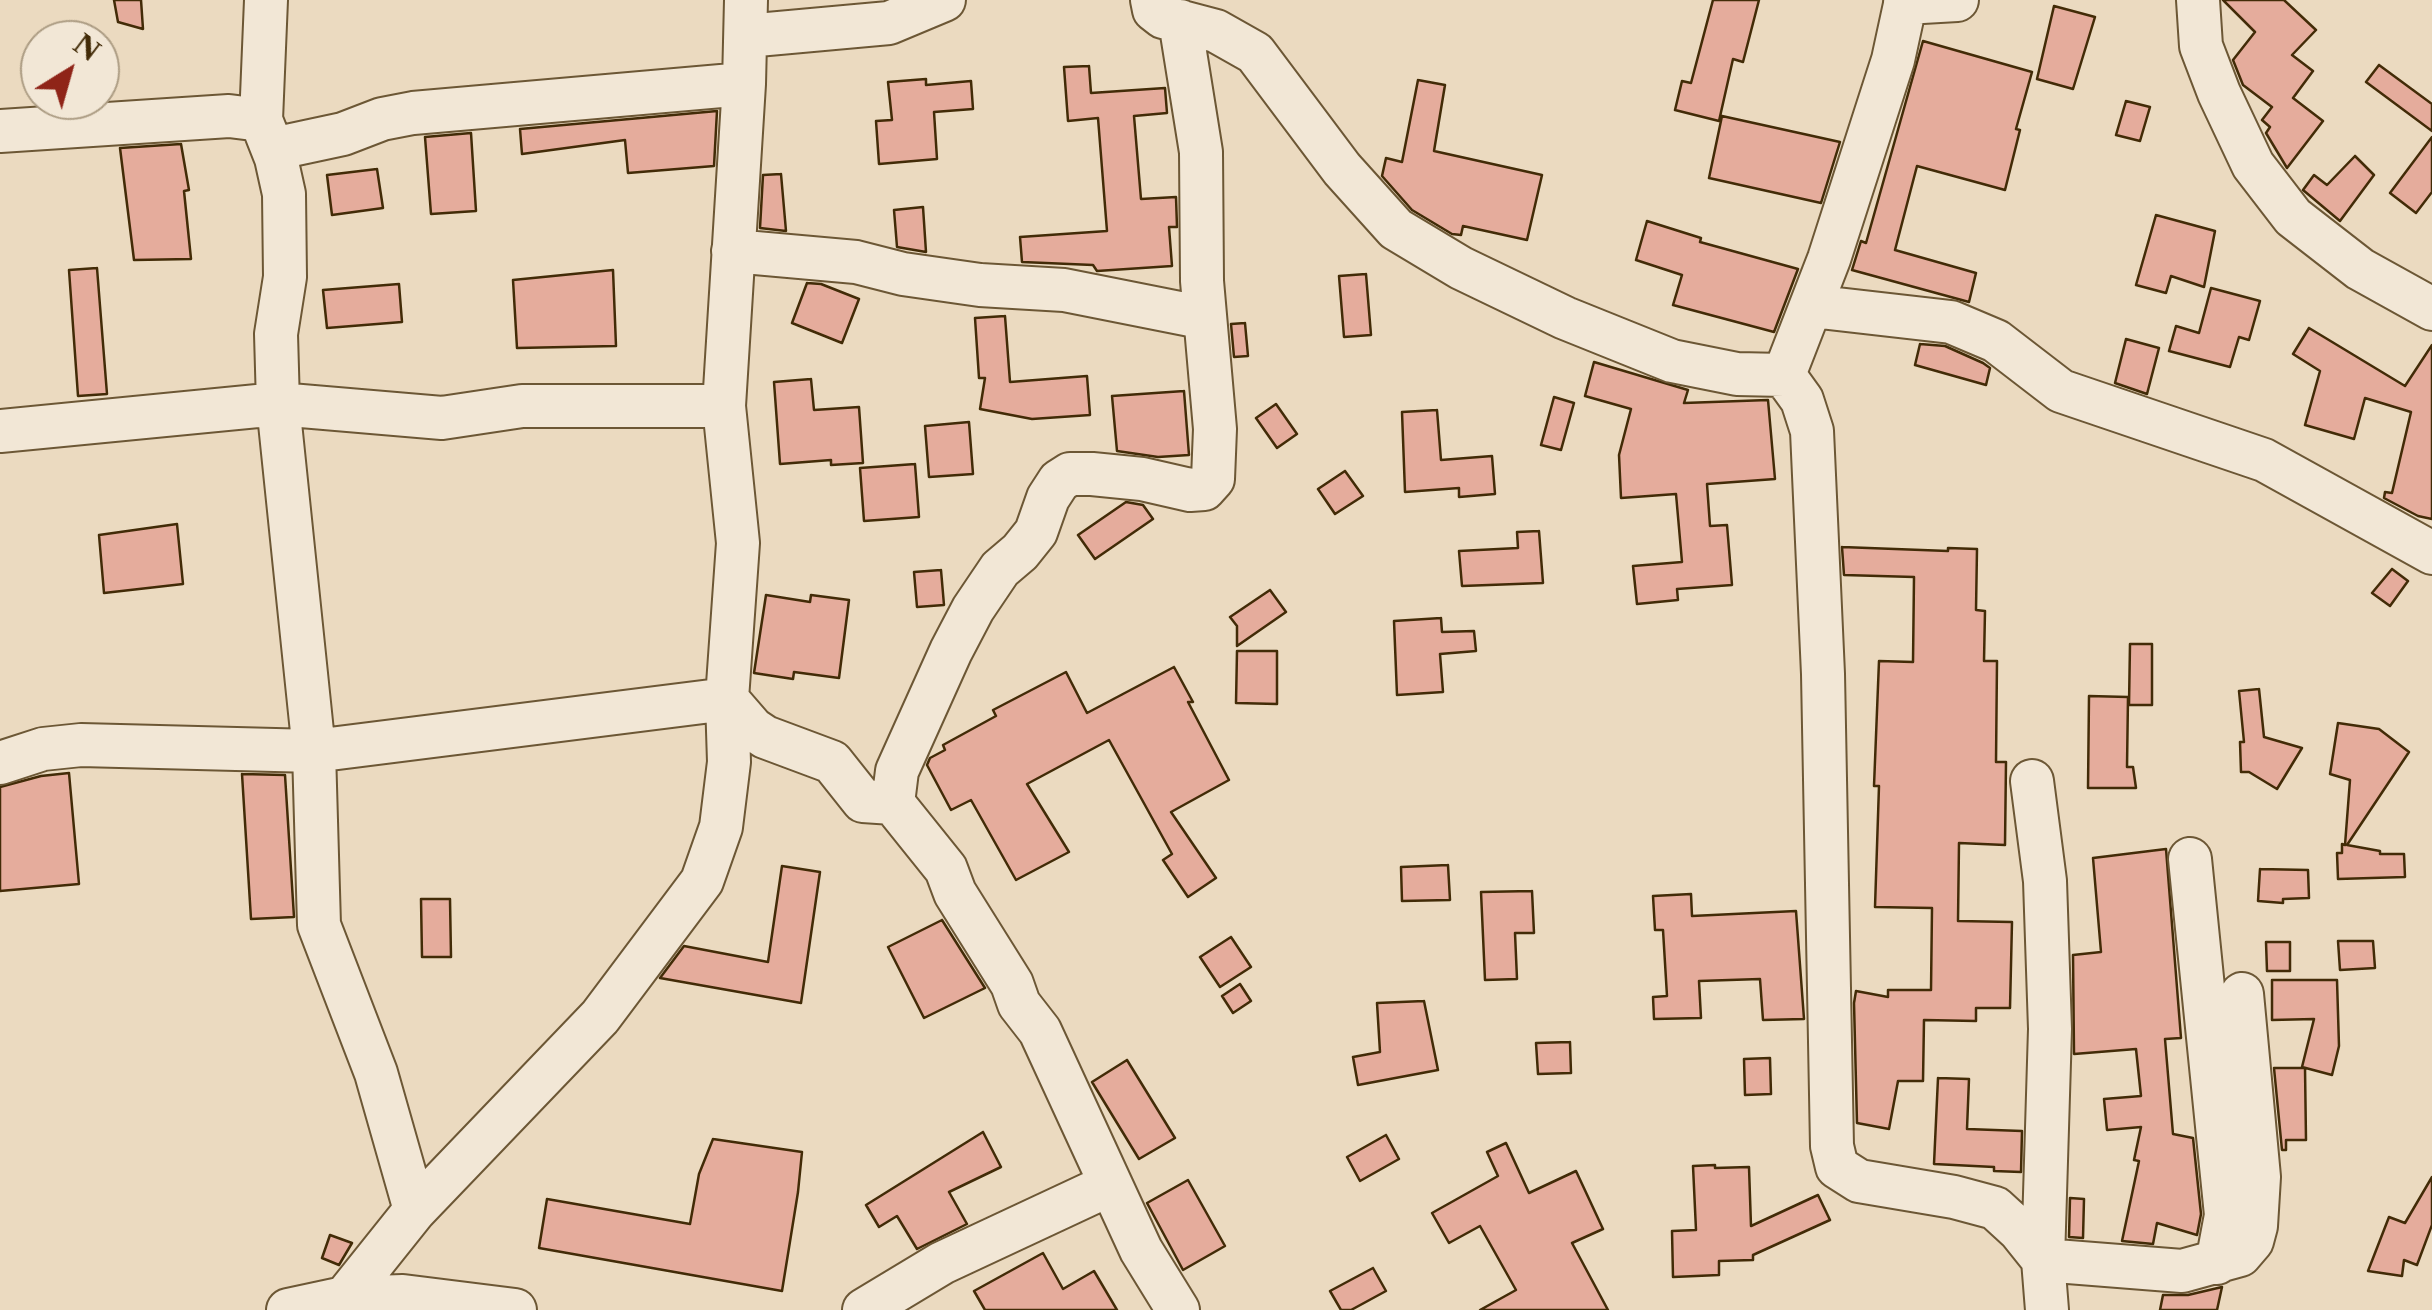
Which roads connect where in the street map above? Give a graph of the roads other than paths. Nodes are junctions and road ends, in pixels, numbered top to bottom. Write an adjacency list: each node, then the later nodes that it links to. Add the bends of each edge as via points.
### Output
1 (266, 0): 10 (street)
2 (944, 0): 7 (street, via 889,22)
3 (1957, 0): 5 (street)
4 (2198, 0): 13 (street, via 2201,46 2253,165 2293,216 2360,269)
5 (1906, 1): 12 (street, via 1893,60)
6 (1166, 11): 14 (street, via 1201,152); 15 (street, via 1255,53 1396,229 1461,268 1672,361)
7 (746, 18): 8 (street)
8 (744, 84): 10 (street, via 413,113 342,134); 11 (street)
9 (0, 132): 10 (street, via 229,116)
10 (267, 135): 16 (street, via 284,194)
11 (733, 251): 14 (street, via 1064,290); 17 (street)
12 (1811, 306): 15 (street); 19 (street, via 1950,322 1996,341 2061,392 2264,460)
13 (2432, 309)
14 (1205, 318): 24 (street, via 1213,479 1190,490 1092,474 1059,481 1036,532 1000,568 950,651 897,772)
15 (1784, 375): 29 (street, via 1812,430 1837,1167 1859,1180 1995,1208)
16 (278, 404): 17 (street, via 442,418 522,406); 18 (street); 21 (street)
17 (724, 406): 20 (street, via 738,543)
18 (0, 431)
19 (2432, 553)
20 (728, 699): 21 (street); 24 (street, via 765,738 832,762 863,801); 28 (street, via 721,827 702,881 600,1017)
21 (314, 752): 22 (street, via 81,745); 28 (street, via 319,925 376,1072)
22 (0, 763)
23 (2032, 780): 29 (street, via 2045,881 2050,1029)
24 (893, 803): 27 (street, via 946,869 1040,1031)
25 (2190, 859): 30 (street, via 2226,1215)
26 (2242, 994): 30 (street, via 2259,1177 2256,1226 2248,1248)
27 (1109, 1185): 31 (street, via 966,1250); 35 (street)
28 (416, 1210): 32 (street)
29 (2043, 1260): 30 (street, via 2182,1271); 36 (street)
30 (2216, 1263)
31 (891, 1303)
32 (357, 1304): 33 (street); 34 (street, via 403,1296)
33 (288, 1310)
34 (515, 1310)
35 (1178, 1310)
36 (2048, 1310)

